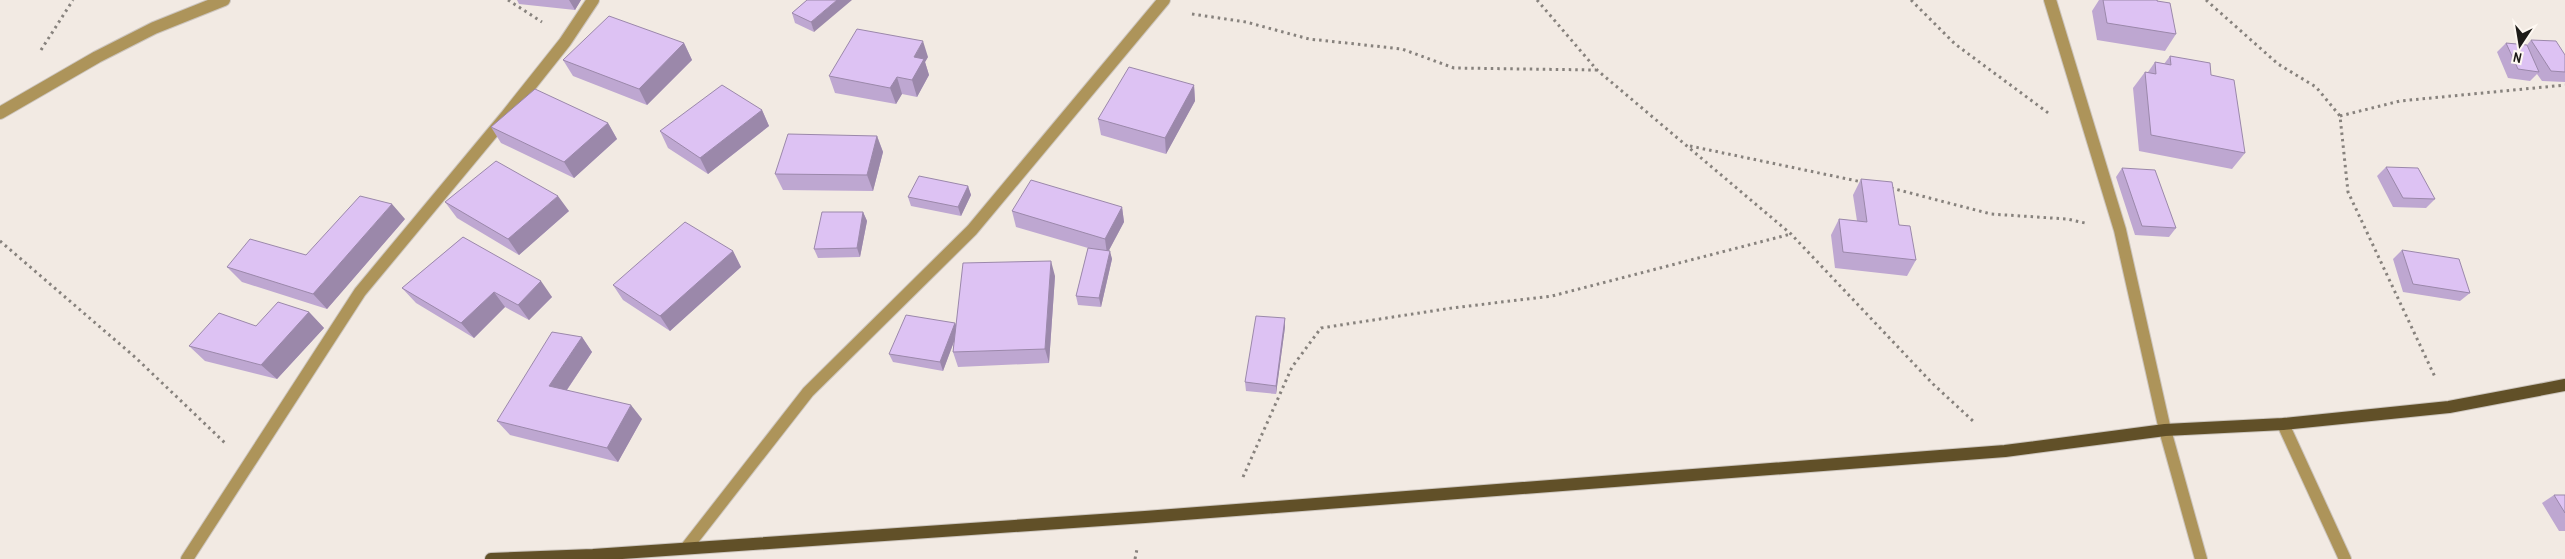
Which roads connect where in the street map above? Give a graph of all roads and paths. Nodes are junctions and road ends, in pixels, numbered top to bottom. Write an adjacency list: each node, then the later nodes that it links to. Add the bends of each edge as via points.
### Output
1 (224, 0): 10 (street, via 154,28)
2 (593, 0): 24 (street, via 507,115 360,292)
3 (1537, 0): 8 (path)
4 (1911, 0): 11 (path, via 1955,44)
5 (2050, 0): 16 (street)
6 (2206, 0): 12 (path, via 2278,64 2316,87)
7 (1160, 5): 8 (path, via 1246,22 1309,39 1402,49 1454,68); 26 (street, via 972,230 808,392)
8 (1597, 70): 13 (path)
9 (2565, 85): 12 (path, via 2400,101)
10 (0, 113)
11 (2052, 116)
12 (2340, 116): 20 (path, via 2348,192)
13 (1690, 146): 14 (path); 17 (path)
14 (1870, 184)
15 (1887, 187): 16 (path, via 1991,214 2067,219)
16 (2120, 230): 22 (street)
17 (1791, 234): 23 (path, via 1933,384); 25 (path, via 1552,296 1321,328 1292,367)
18 (0, 241): 24 (path, via 136,358)
19 (2565, 385): 20 (main road)
20 (2449, 407): 21 (main road)
21 (2283, 424): 22 (main road); 30 (street)
22 (2165, 430): 23 (main road); 29 (street)
23 (2004, 450): 25 (main road)
24 (249, 466): 27 (street)
25 (1228, 510): 26 (main road)
26 (687, 547): 28 (main road)
27 (188, 559)
28 (492, 559)
29 (2200, 559)
30 (2345, 559)

